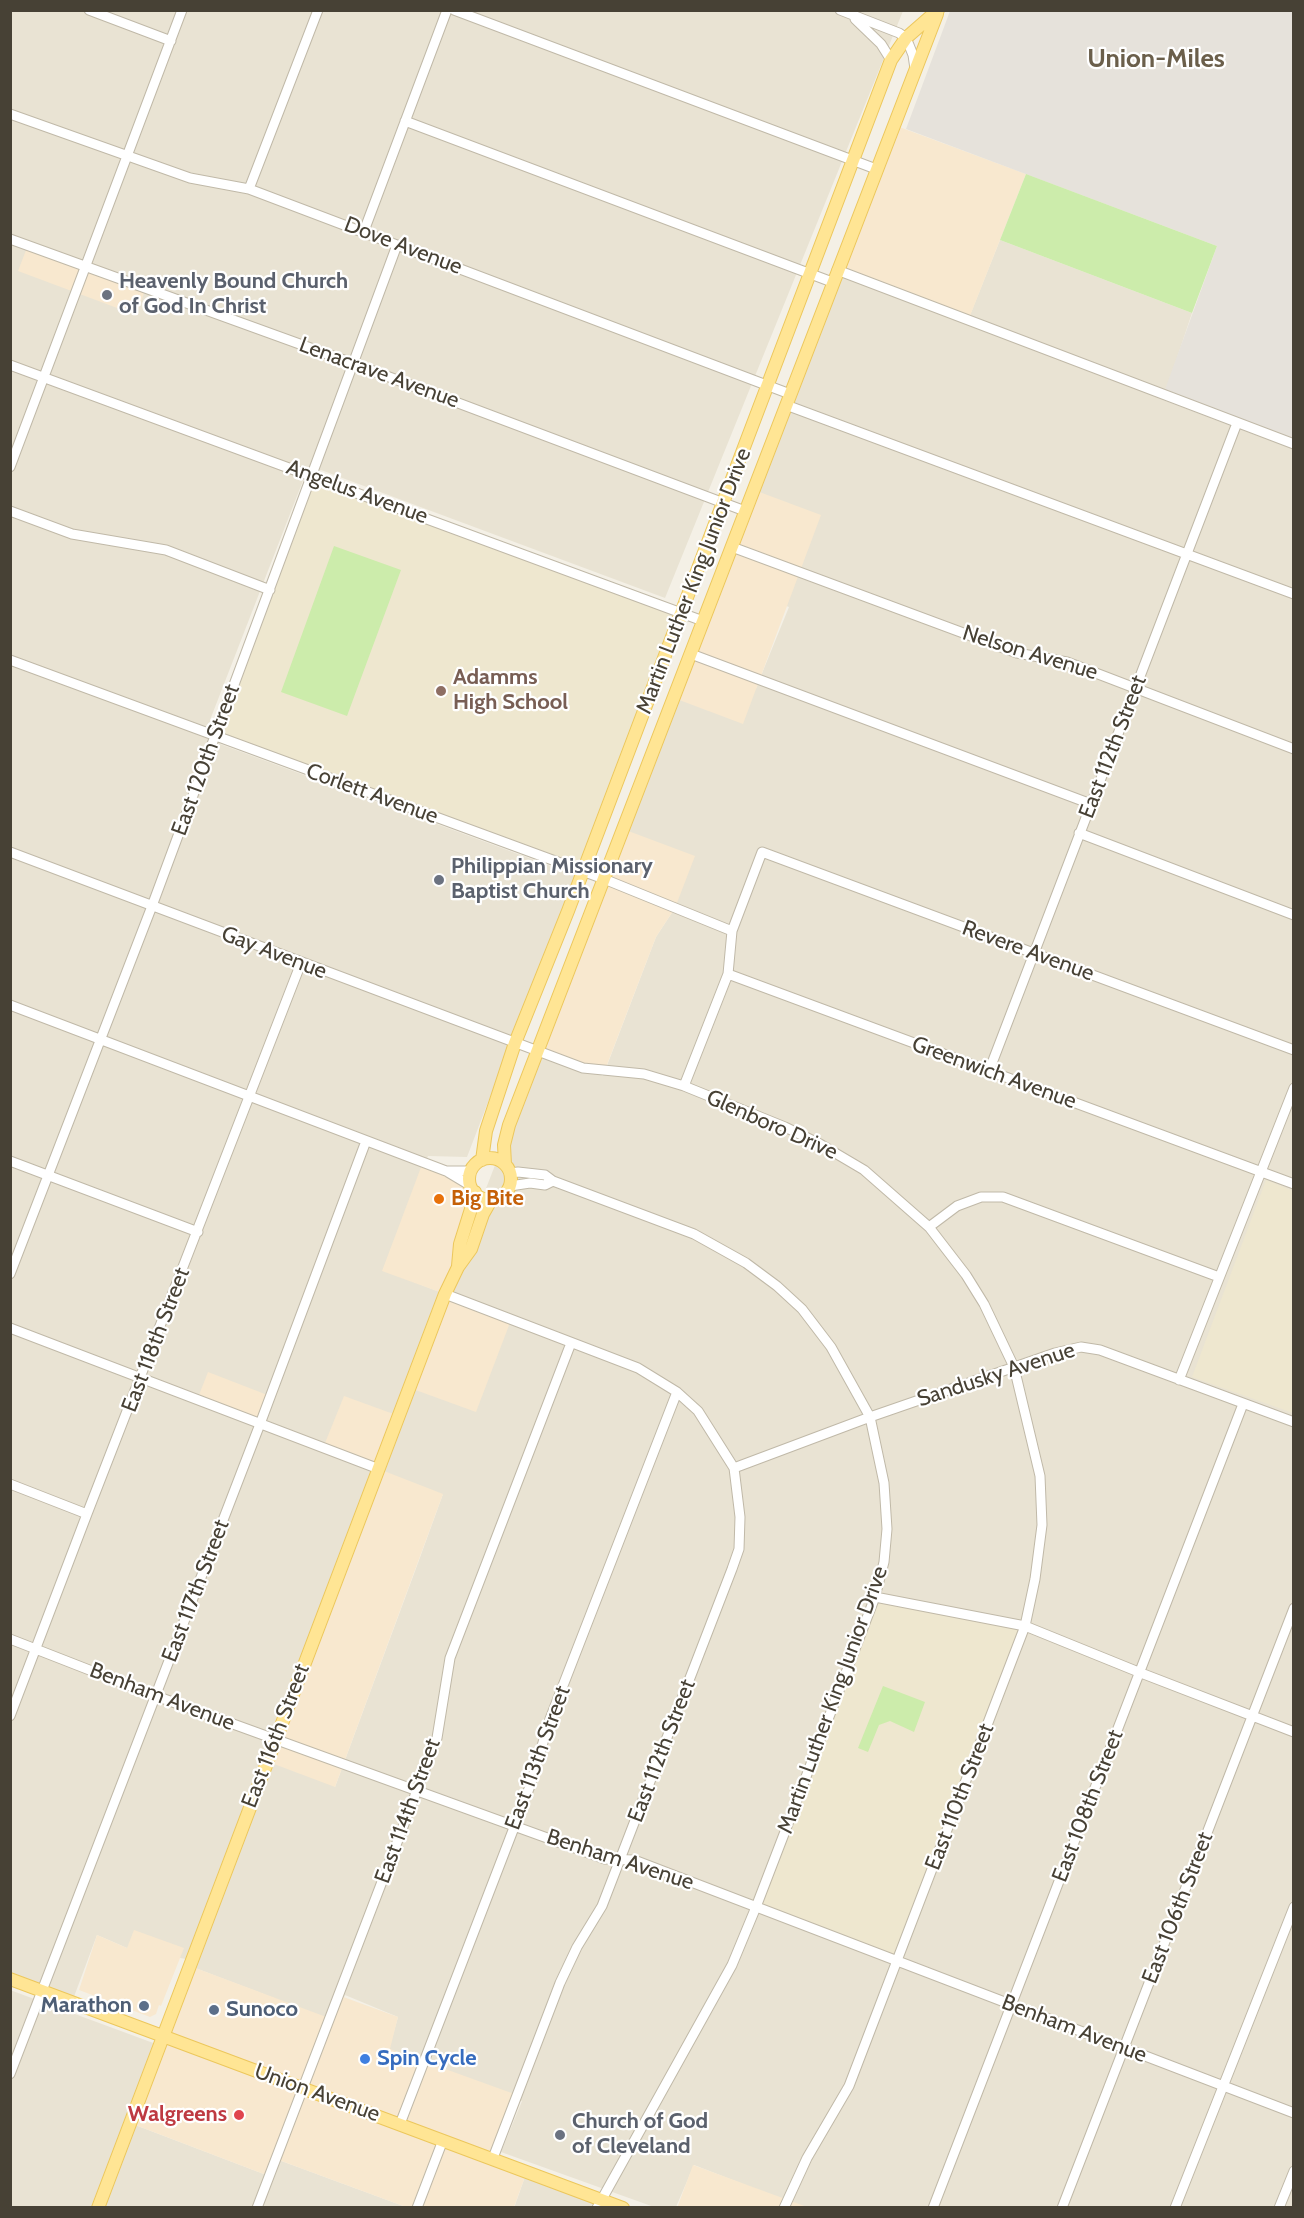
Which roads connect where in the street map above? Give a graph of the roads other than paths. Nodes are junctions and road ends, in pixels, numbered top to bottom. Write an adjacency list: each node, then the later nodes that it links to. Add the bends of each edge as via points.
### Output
1 (89, 10): 10 (street)
2 (182, 10): 10 (street)
3 (318, 10): 18 (street)
4 (447, 10): 14 (street)
5 (454, 10): 16 (street)
6 (840, 10): 8 (street)
7 (938, 10): 9 (main road); 12 (main road)
8 (852, 15): 9 (street); 11 (street)
9 (902, 35): 11 (main road); 12 (street, via 913,55)
10 (171, 41): 15 (street)
11 (891, 60): 16 (main road, Martin Luther King Junior Drive)
12 (915, 71): 17 (main road, Martin Luther King Junior Drive)
13 (10, 114): 15 (street, Dove Avenue)
14 (405, 121): 19 (street); 23 (street)
15 (127, 156): 18 (street, Dove Avenue, via 190,178); 22 (street)
16 (854, 161): 17 (street); 23 (main road, Martin Luther King Junior Drive)
17 (876, 170): 24 (main road, Martin Luther King Junior Drive)
18 (249, 189): 19 (street, Dove Avenue)
19 (364, 231): 21 (street, Dove Avenue)
20 (10, 239): 22 (street, Lenacrave Avenue)
21 (397, 244): 25 (street, East 120th Street); 28 (street, Dove Avenue)
22 (85, 266): 25 (street, Lenacrave Avenue); 27 (street)
23 (811, 274): 24 (street); 28 (main road, Martin Luther King Junior Drive)
24 (835, 276): 29 (main road, Martin Luther King Junior Drive); 30 (street)
25 (352, 363): 33 (street, East 120th Street); 34 (street, Lenacrave Avenue)
26 (10, 364): 27 (street, Angelus Avenue)
27 (44, 377): 32 (street); 33 (street, Angelus Avenue)
28 (767, 386): 29 (street, Dove Avenue); 34 (main road, Martin Luther King Junior Drive)
29 (788, 400): 36 (main road, Martin Luther King Junior Drive); 38 (street, Dove Avenue)
30 (1237, 423): 31 (street); 38 (street, East 112th Street)
31 (1293, 444)
32 (10, 467)
33 (311, 475): 39 (street, East 120th Street); 41 (street, Angelus Avenue)
34 (723, 503): 36 (street, Lenacrave Avenue); 41 (main road, Martin Luther King Junior Drive)
35 (10, 511): 39 (street, via 72,534 166,550)
36 (745, 511): 37 (main road, Martin Luther King Junior Drive)
37 (732, 547): 42 (main road, Martin Luther King Junior Drive); 45 (street, Nelson Avenue, via 1017,653 1068,662)
38 (1187, 554): 40 (street, Dove Avenue); 45 (street, East 112th Street)
39 (270, 590): 46 (street, East 120th Street)
40 (1293, 594)
41 (681, 613): 42 (street, Angelus Avenue); 51 (main road, Martin Luther King Junior Drive)
42 (703, 621): 43 (main road, Martin Luther King Junior Drive)
43 (691, 654): 48 (street); 52 (main road, Martin Luther King Junior Drive)
44 (10, 660): 46 (street, Corlett Avenue)
45 (1136, 688): 47 (street, Nelson Avenue); 48 (street, East 112th Street)
46 (214, 735): 51 (street, Corlett Avenue); 53 (street, East 120th Street)
47 (1293, 749)
48 (1091, 804): 49 (street, East 112th Street)
49 (1079, 833): 54 (street); 56 (street, East 112th Street)
50 (10, 852): 53 (street, Gay Avenue)
51 (583, 872): 52 (street, Corlett Avenue); 61 (main road, Martin Luther King Junior Drive)
52 (604, 879): 55 (street, Corlett Avenue); 63 (main road, Martin Luther King Junior Drive)
53 (152, 906): 57 (street, Gay Avenue); 60 (street, East 120th Street)
54 (1293, 915)
55 (732, 931): 56 (street, Revere Avenue, via 762,852); 58 (street)
56 (1033, 953): 62 (street, Revere Avenue); 64 (street, East 112th Street)
57 (301, 963): 61 (street, Gay Avenue); 67 (street, East 118th Street)
58 (728, 974): 64 (street, Greenwich Avenue); 65 (street)
59 (10, 1005): 60 (street)
60 (101, 1039): 67 (street); 75 (street, East 120th Street)
61 (516, 1043): 63 (street, Gay Avenue); 69 (main road, Martin Luther King Junior Drive, via 486,1131)
62 (1293, 1050)
63 (539, 1052): 65 (street, Glenboro Drive, via 583,1068 644,1074); 74 (main road, Martin Luther King Junior Drive, via 504,1145)
64 (989, 1071): 73 (street, Greenwich Avenue)
65 (684, 1086): 79 (street, Glenboro Drive, via 820,1144 864,1170)
66 (1293, 1088): 73 (street)
67 (249, 1096): 68 (street); 80 (street, East 118th Street)
68 (366, 1141): 72 (street); 94 (street, East 117th Street)
69 (482, 1160): 71 (main road); 74 (main road, via 496,1159)
70 (10, 1161): 75 (street)
71 (471, 1170): 72 (street); 77 (main road)
72 (446, 1171): 77 (street)
73 (1261, 1172): 76 (street, Greenwich Avenue); 83 (street)
74 (509, 1174): 78 (main road, via 503,1196); 92 (street, Martin Luther King Junior Drive, via 530,1183 545,1185 553,1181 694,1234 746,1263 802,1309 831,1347)
75 (48, 1176): 80 (street); 82 (street, East 120th Street)
76 (1293, 1184)
77 (473, 1189): 78 (main road); 81 (main road, East 116th Street)
78 (490, 1200): 81 (main road, East 116th Street, via 471,1248)
79 (929, 1227): 83 (street, via 957,1206 981,1197 1003,1197); 87 (street, Glenboro Drive, via 984,1304)
80 (198, 1232): 88 (street, East 118th Street)
81 (458, 1267): 84 (main road, East 116th Street)
82 (10, 1274)
83 (1219, 1277): 89 (street)
84 (445, 1294): 86 (street); 96 (main road, East 116th Street)
85 (10, 1328): 88 (street)
86 (571, 1343): 90 (street, via 638,1368); 110 (street, East 114th Street, via 450,1658 437,1738)
87 (1014, 1367): 89 (street, Sandusky Avenue, via 1081,1347 1100,1350); 92 (street, Sandusky Avenue); 101 (street, East 110th Street, via 1040,1476 1042,1525)
88 (141, 1379): 94 (street); 98 (street, East 118th Street)
89 (1179, 1380): 91 (street, Sandusky Avenue)
90 (677, 1392): 95 (street, via 698,1411); 111 (street, East 113th Street, via 550,1719)
91 (1244, 1404): 93 (street, Sandusky Avenue); 104 (street, East 108th Street)
92 (870, 1417): 95 (street, Sandusky Avenue); 99 (street, Martin Luther King Junior Drive, via 884,1483 887,1529)
93 (1293, 1422)
94 (260, 1424): 96 (street); 105 (street, East 117th Street)
95 (734, 1468): 112 (street, East 112th Street, via 740,1517 738,1549)
96 (379, 1469): 109 (main road, East 116th Street)
97 (10, 1484): 98 (street)
98 (87, 1514): 103 (street, East 118th Street)
99 (875, 1597): 101 (street); 113 (street, Martin Luther King Junior Drive)
100 (1293, 1608): 107 (street, East 106th Street)
101 (1025, 1626): 104 (street); 115 (street, East 110th Street)
102 (10, 1639): 103 (street, Benham Avenue)
103 (37, 1648): 105 (street, Benham Avenue); 106 (street, East 118th Street)
104 (1141, 1673): 107 (street); 118 (street, East 108th Street)
105 (156, 1696): 109 (street, Benham Avenue); 117 (street, East 117th Street)
106 (10, 1716)
107 (1252, 1716): 108 (street); 120 (street, East 106th Street)
108 (1293, 1732)
109 (275, 1738): 110 (street, Benham Avenue); 119 (main road, East 116th Street)
110 (417, 1790): 111 (street, Benham Avenue); 123 (street, East 114th Street)
111 (515, 1825): 112 (street, Benham Avenue, via 606,1859); 125 (street, East 113th Street)
112 (620, 1859): 113 (street, Benham Avenue, via 634,1860); 127 (street, East 112th Street, via 602,1906 560,1983)
113 (756, 1907): 115 (street, Benham Avenue); 129 (street, Martin Luther King Junior Drive, via 732,1965)
114 (1293, 1907): 122 (street)
115 (897, 1961): 118 (street, Benham Avenue); 134 (street, East 110th Street, via 849,2086 807,2158)
116 (10, 1979): 117 (main road, Union Avenue)
117 (43, 1990): 119 (main road, Union Avenue); 121 (street, East 117th Street)
118 (1011, 2004): 120 (street, Benham Avenue); 135 (street, East 108th Street)
119 (164, 2036): 123 (main road, Union Avenue); 130 (main road, East 116th Street)
120 (1124, 2048): 122 (street, Benham Avenue); 136 (street, East 106th Street)
121 (10, 2074)
122 (1223, 2086): 124 (street, Benham Avenue); 137 (street)
123 (303, 2088): 125 (main road, Union Avenue); 131 (street, East 114th Street)
124 (1293, 2113)
125 (400, 2124): 126 (main road, Union Avenue)
126 (443, 2140): 127 (main road, Union Avenue); 132 (street)
127 (493, 2158): 129 (main road, Union Avenue)
128 (1293, 2171): 138 (street)
129 (599, 2203): 133 (main road, Union Avenue)
130 (98, 2208)
131 (257, 2208)
132 (417, 2208)
133 (623, 2208)
134 (784, 2208)
135 (933, 2208)
136 (1062, 2208)
137 (1175, 2208)
138 (1279, 2208)

